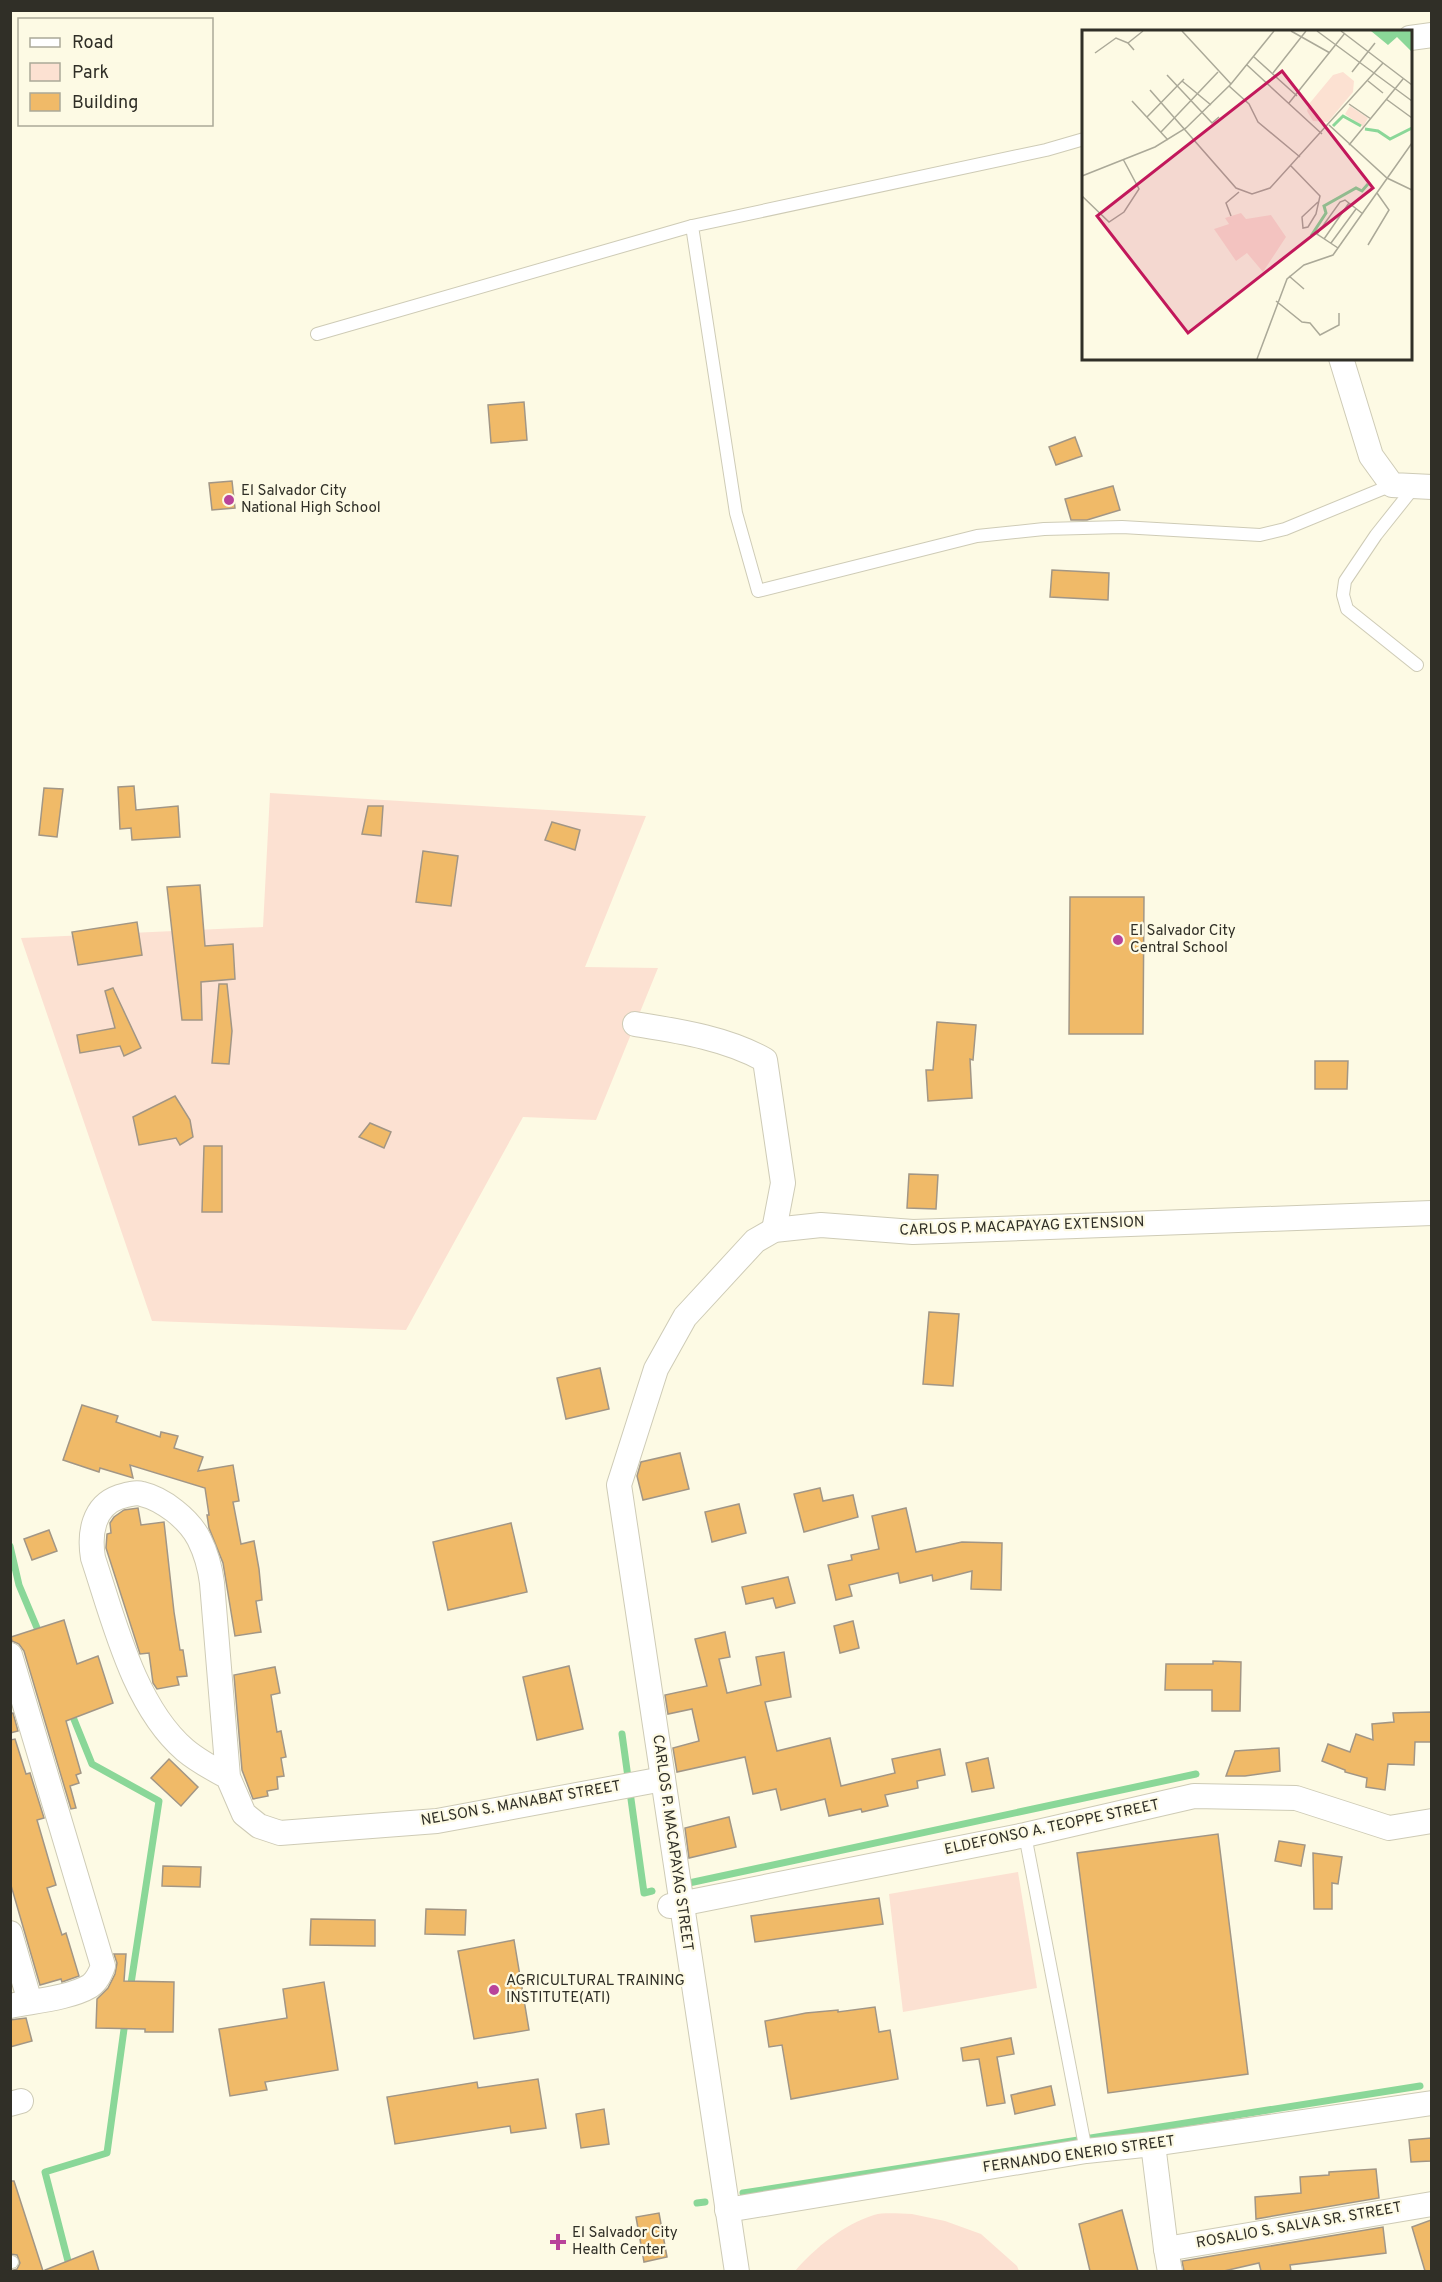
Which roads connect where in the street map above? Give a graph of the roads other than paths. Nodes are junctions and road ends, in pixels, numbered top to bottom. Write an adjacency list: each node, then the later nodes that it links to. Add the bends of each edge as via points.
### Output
1 (1431, 35): 2 (street)
2 (1412, 38)
3 (1082, 139): 4 (lane)
4 (692, 226): 5 (lane); 7 (lane, via 736,513 758,591 977,536 1122,527 1260,535)
5 (317, 334)
6 (1342, 360): 7 (street, via 1371,456)
7 (1413, 486): 8 (lane, via 1345,581 1343,596 1347,609)
8 (1417, 665)
9 (635, 1024): 11 (street, via 743,1047 765,1060 783,1183)
10 (1431, 1213): 11 (street, CARLOS P. MACAPAYAG EXTENSION, via 913,1232 821,1225)
11 (774, 1230): 12 (street, CARLOS P. MACAPAYAG EXTENSION, via 755,1241 685,1317 656,1369)
12 (619, 1485): 15 (street, CARLOS P. MACAPAYAG STREET)
13 (10, 1655): 20 (street, via 103,1966 91,1985 76,1992)
14 (228, 1777): 14 (street, NELSON S. MANABAT STREET, via 212,1583 199,1538 175,1511 141,1493 116,1498 97,1514 91,1545 138,1688 183,1748); 15 (street, NELSON S. MANABAT STREET, via 244,1814 259,1826 280,1833 437,1821)
15 (663, 1779): 18 (street, CARLOS P. MACAPAYAG STREET)
16 (1431, 1821): 17 (street, ELDEFONSO A. TEOPPE STREET, via 1389,1828 1296,1798 1194,1796)
17 (1025, 1835): 18 (street, ELDEFONSO A. TEOPPE STREET); 23 (lane)
18 (676, 1905): 25 (street, CARLOS P. MACAPAYAG STREET)
19 (10, 1933): 20 (street)
20 (20, 2004)
21 (1431, 2103): 22 (street, FERNANDO ENERIO STREET)
22 (1153, 2144): 23 (street, FERNANDO ENERIO STREET); 26 (street)
23 (1085, 2148): 25 (street, FERNANDO ENERIO STREET)
24 (1431, 2204): 26 (street, ROSALIO S. SALVA SR. STREET)
25 (727, 2210): 27 (street, CARLOS P. MACAPAYAG STREET)
26 (1168, 2260)
27 (737, 2271)

